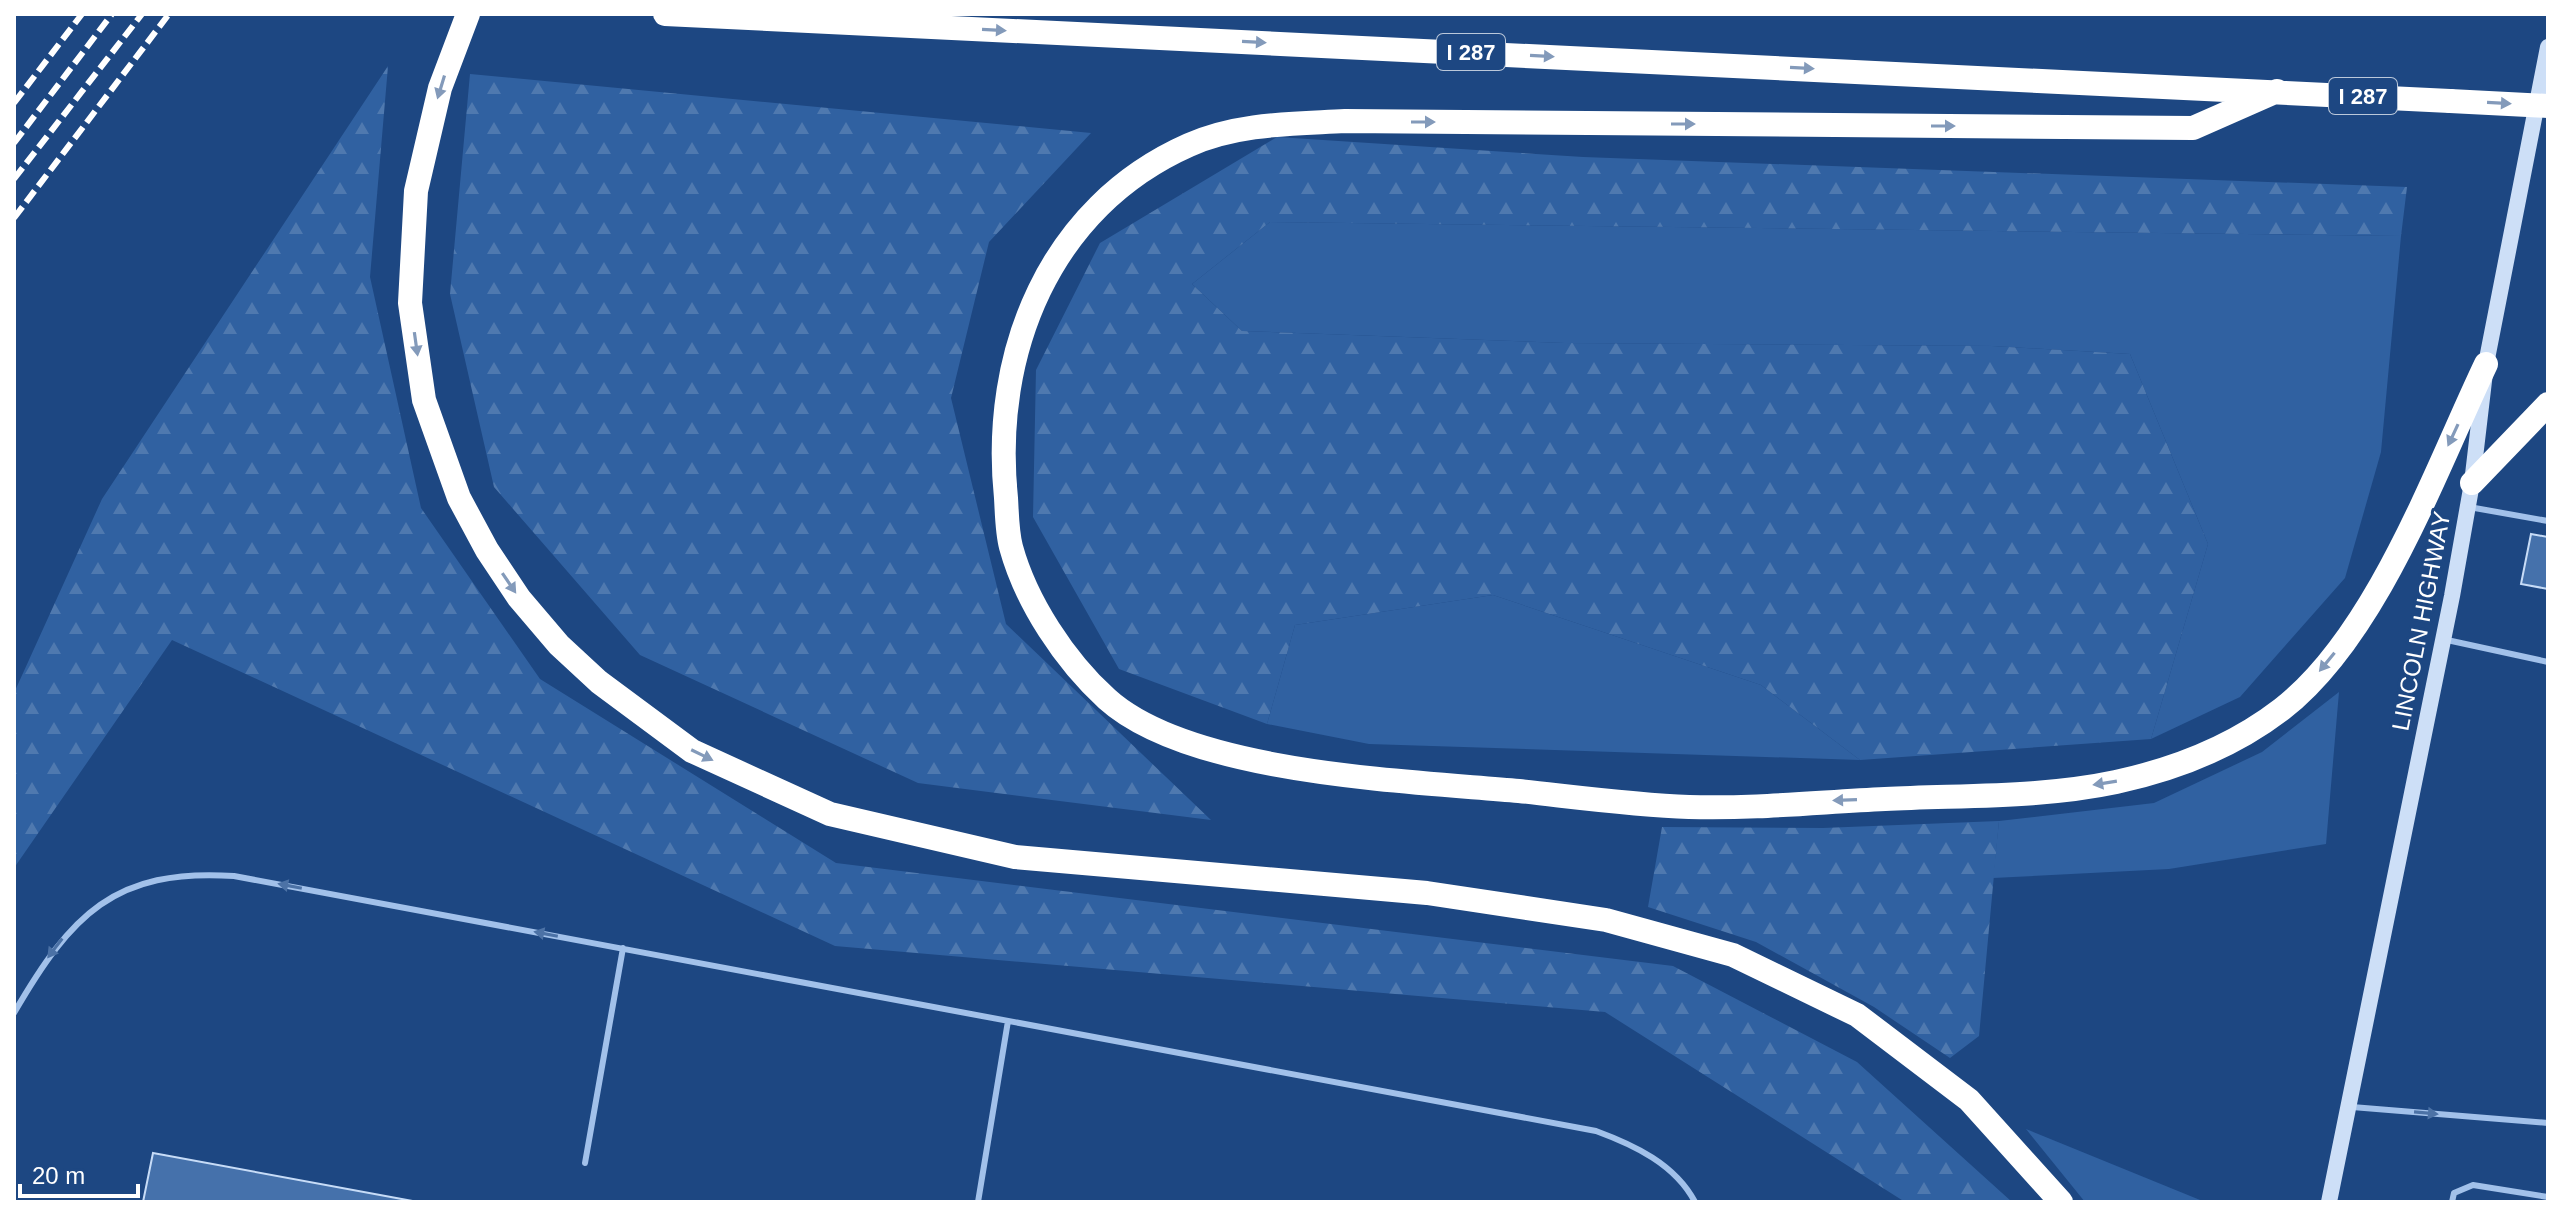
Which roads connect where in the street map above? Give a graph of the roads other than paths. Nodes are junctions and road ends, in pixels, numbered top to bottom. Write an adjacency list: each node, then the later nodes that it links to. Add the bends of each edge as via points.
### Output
1 (468, 14): 22 (highway, one-way to 22, via 440,88 416,191 410,303 424,400 459,498 487,550 519,598 599,682 692,751 830,814 1015,857 1427,893 1606,920 1733,955 1869,1024 1969,1100)
2 (665, 14): 4 (highway, I 287, one-way to 4)
3 (2548, 47): 6 (main road, LINCOLN HIGHWAY)
4 (2277, 91): 5 (highway, I 287, one-way to 5, bridge); 6 (highway, one-way to 4, via 2386,575 2345,640 2306,688 2246,732 2167,770 2056,790 1691,807 1338,775 1185,744 1111,703 1051,637 1010,546 1001,453 1003,406 1029,313 1050,265 1097,206 1190,144 1250,127 1345,121 2193,128)
5 (2548, 106)
6 (2486, 364): 8 (main road, LINCOLN HIGHWAY)
7 (2548, 404): 8 (highway)
8 (2472, 483): 9 (main road, LINCOLN HIGHWAY)
9 (2467, 507): 10 (lane); 11 (main road, LINCOLN HIGHWAY)
10 (2548, 521)
11 (2443, 639): 12 (lane); 16 (main road, LINCOLN HIGHWAY)
12 (2548, 662)
13 (623, 948): 14 (lane, one-way to 14, via 234,876 175,877 125,890 93,908 50,954); 15 (lane); 18 (lane)
14 (14, 1013)
15 (1008, 1021): 20 (lane); 21 (lane, via 1596,1131 1655,1159 1684,1184)
16 (2348, 1107): 17 (lane, one-way to 17); 23 (main road, LINCOLN HIGHWAY)
17 (2548, 1123)
18 (585, 1163)
19 (2548, 1197): 24 (lane, via 2473,1185 2454,1193)
20 (978, 1202)
21 (1695, 1202)
22 (2061, 1202)
23 (2329, 1202)
24 (2452, 1202)

